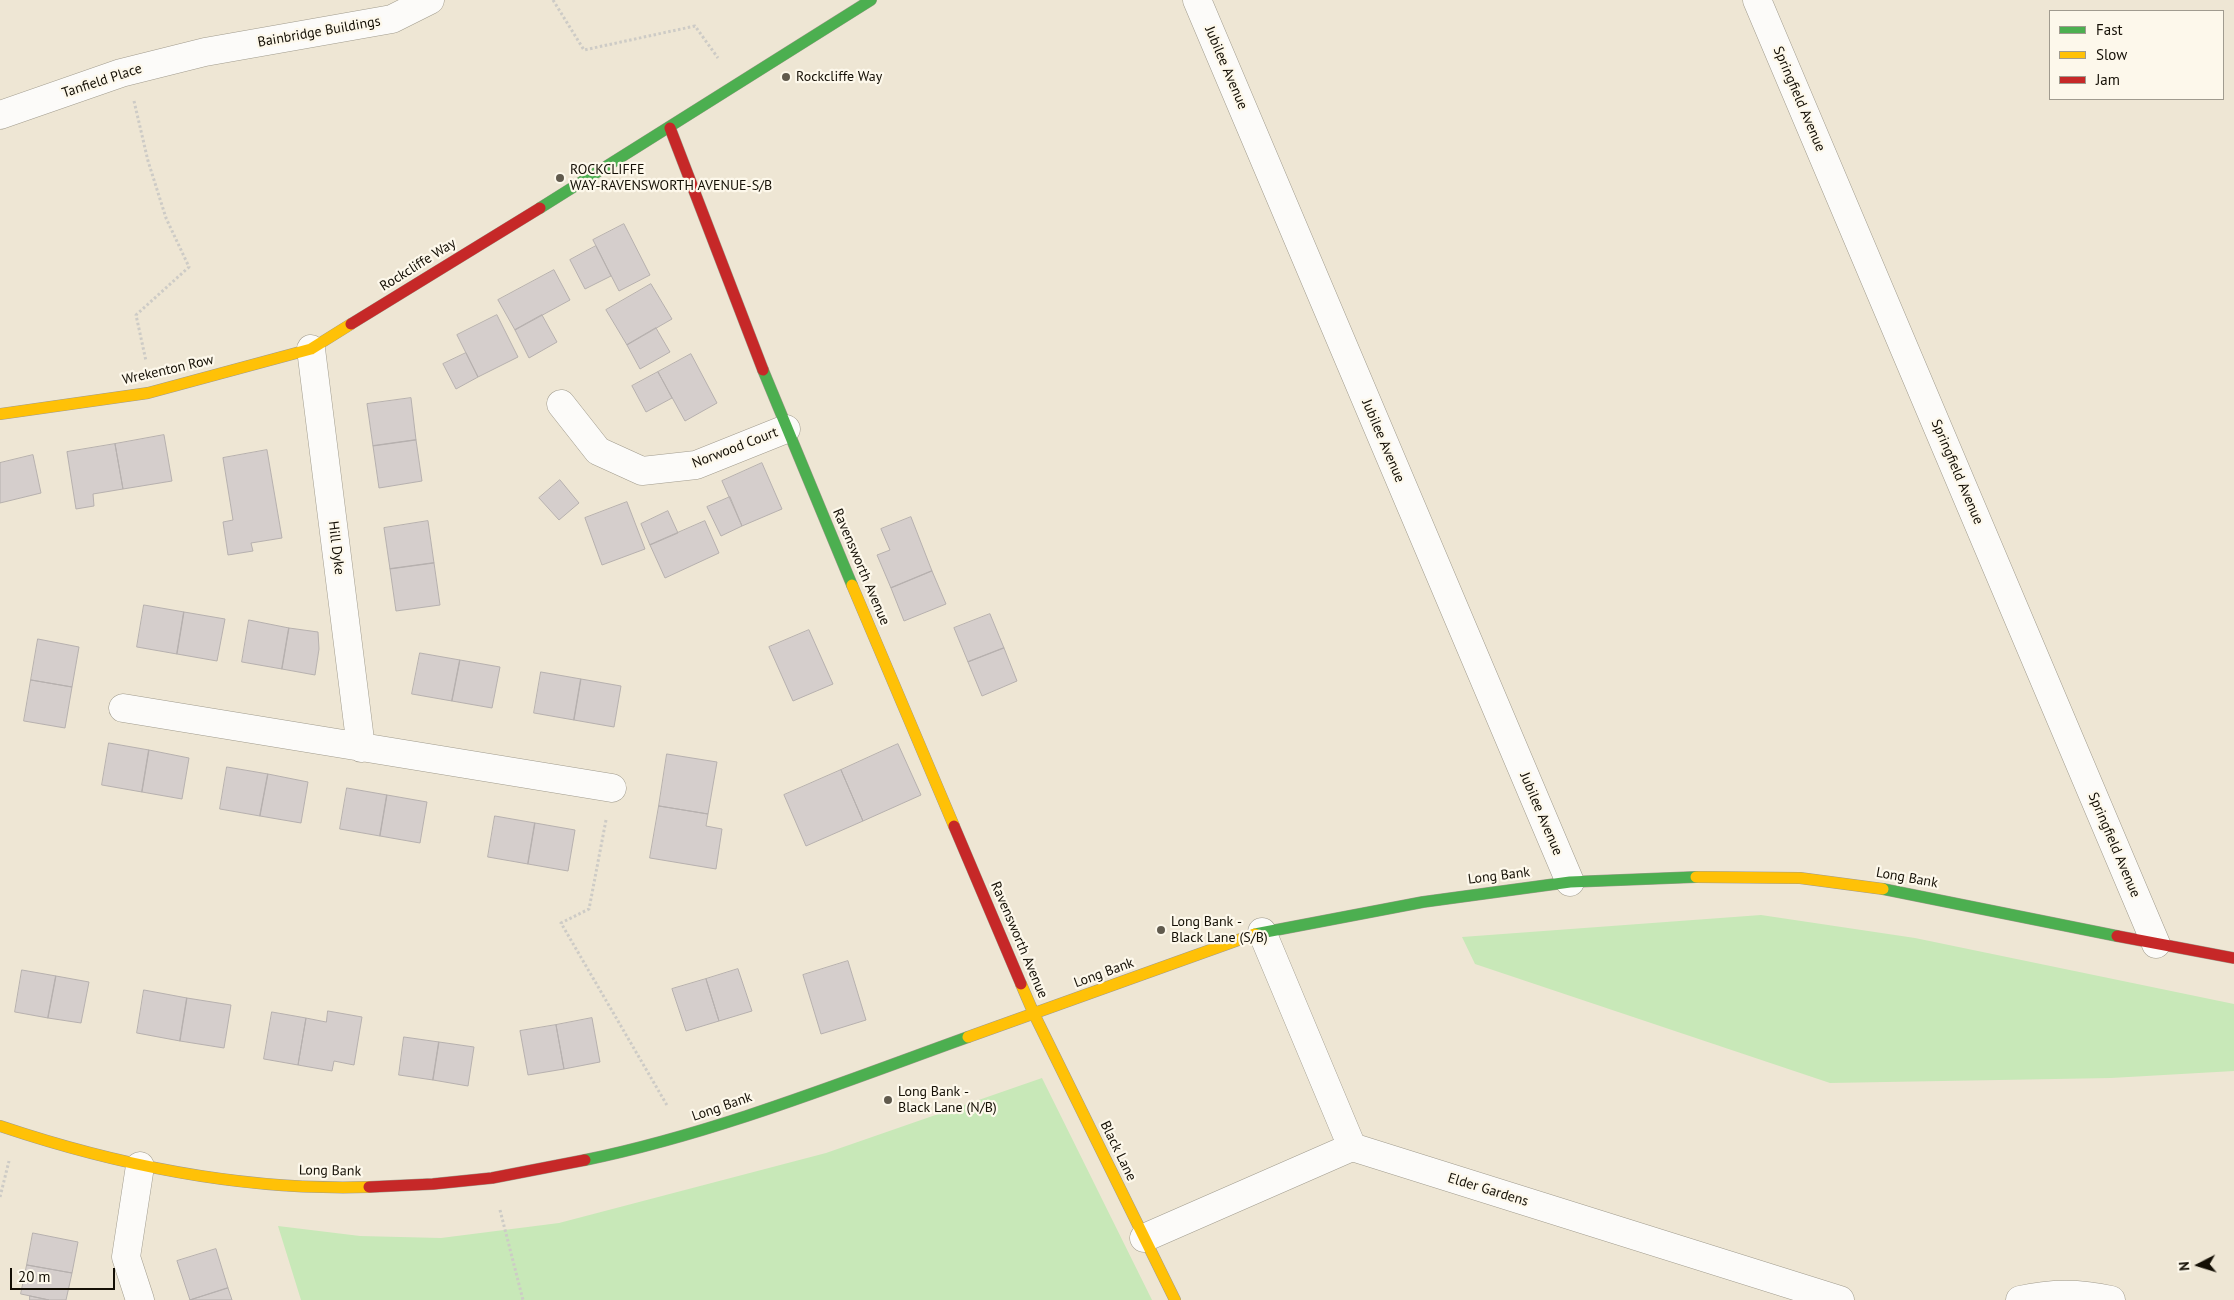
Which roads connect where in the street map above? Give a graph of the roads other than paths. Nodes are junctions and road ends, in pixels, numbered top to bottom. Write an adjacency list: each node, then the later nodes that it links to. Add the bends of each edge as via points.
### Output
1 (430, 0): 5 (street, Bainbridge Buildings, via 392,19)
2 (872, 0): 7 (main road, Rockcliffe Way)
3 (1197, 0): 15 (street, Jubilee Avenue)
4 (1757, 0): 17 (street, Springfield Avenue)
5 (205, 52): 6 (street, Tanfield Place, via 126,72)
6 (0, 115)
7 (670, 128): 8 (main road, Rockcliffe Way); 11 (main road, Ravensworth Avenue)
8 (311, 349): 10 (main road, Wrekenton Row, via 148,393); 13 (street, Hill Dyke)
9 (561, 404): 11 (street, Norwood Court, via 598,451 642,471 696,465)
10 (0, 414)
11 (786, 429): 19 (main road, Ravensworth Avenue)
12 (123, 708): 13 (street)
13 (361, 748): 14 (street)
14 (612, 788)
15 (1570, 882): 16 (main road, Long Bank, via 1423,902); 17 (main road, Long Bank, via 1699,877 1800,878 1893,890)
16 (1262, 932): 19 (main road, Long Bank); 21 (street)
17 (2156, 944): 18 (main road, Long Bank)
18 (2234, 958)
19 (1034, 1014): 22 (main road, Long Bank, via 684,1136 628,1151 492,1178 331,1188 240,1182); 23 (main road, Black Lane)
20 (0, 1126): 22 (main road, Long Bank)
21 (1352, 1147): 23 (street); 26 (street, Elder Gardens)
22 (140, 1166): 24 (street, via 126,1257)
23 (1144, 1238): 25 (main road, Black Lane)
24 (140, 1300)
25 (1175, 1300)
26 (1840, 1300)
27 (2020, 1300): 28 (street, via 2054,1294)
28 (2111, 1300)

